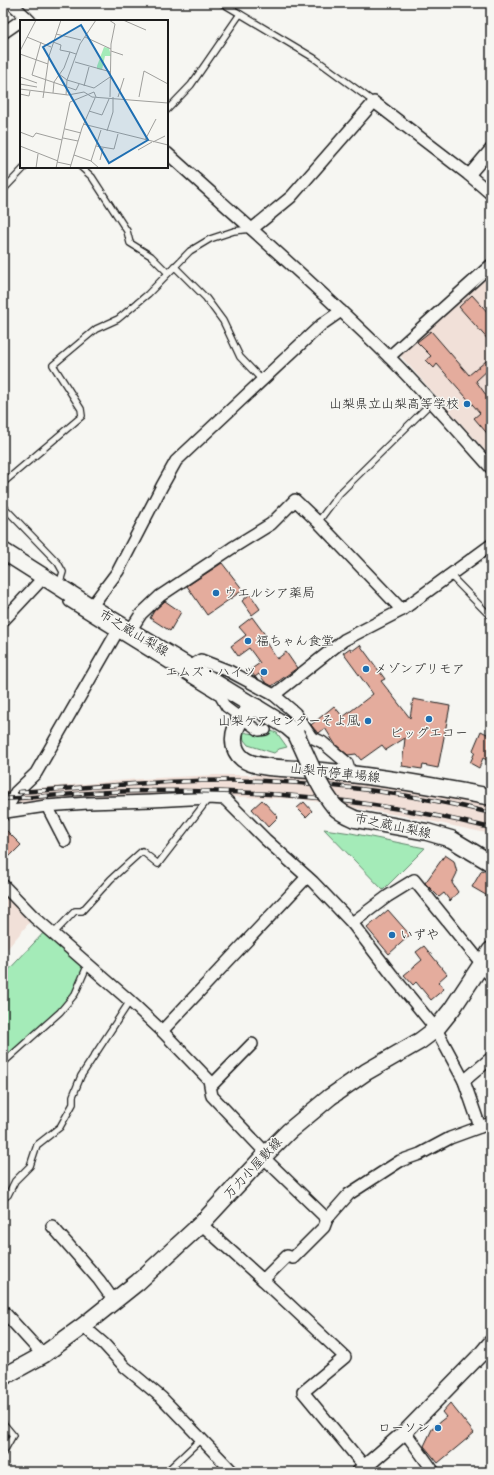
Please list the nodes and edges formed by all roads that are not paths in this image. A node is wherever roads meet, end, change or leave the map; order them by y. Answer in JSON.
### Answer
{"nodes":[{"id":1,"x":11,"y":3,"type":"edge"},
{"id":2,"x":222,"y":3,"type":"edge"},
{"id":3,"x":240,"y":14,"type":"junction"},
{"id":4,"x":28,"y":19,"type":"edge"},
{"id":5,"x":20,"y":23,"type":"edge"},
{"id":6,"x":3,"y":33,"type":"edge"},
{"id":7,"x":374,"y":102,"type":"junction"},
{"id":8,"x":168,"y":109,"type":"edge"},
{"id":9,"x":491,"y":149,"type":"edge"},
{"id":10,"x":168,"y":154,"type":"edge"},
{"id":11,"x":24,"y":168,"type":"edge"},
{"id":12,"x":82,"y":168,"type":"edge"},
{"id":13,"x":470,"y":175,"type":"junction"},
{"id":14,"x":3,"y":190,"type":"edge"},
{"id":15,"x":491,"y":194,"type":"edge"},
{"id":16,"x":252,"y":229,"type":"junction"},
{"id":17,"x":491,"y":265,"type":"edge"},
{"id":18,"x":174,"y":266,"type":"junction"},
{"id":19,"x":168,"y":273,"type":"junction"},
{"id":20,"x":341,"y":311,"type":"junction"},
{"id":21,"x":389,"y":356,"type":"junction"},
{"id":22,"x":262,"y":380,"type":"junction"},
{"id":23,"x":432,"y":402,"type":"junction"},
{"id":24,"x":491,"y":468,"type":"edge"},
{"id":25,"x":3,"y":483,"type":"edge"},
{"id":26,"x":3,"y":506,"type":"edge"},
{"id":27,"x":318,"y":522,"type":"junction"},
{"id":28,"x":491,"y":545,"type":"edge"},
{"id":29,"x":3,"y":551,"type":"edge"},
{"id":30,"x":3,"y":560,"type":"edge"},
{"id":31,"x":450,"y":575,"type":"junction"},
{"id":32,"x":41,"y":580,"type":"junction"},
{"id":33,"x":59,"y":586,"type":"junction"},
{"id":34,"x":91,"y":607,"type":"junction"},
{"id":35,"x":402,"y":610,"type":"junction"},
{"id":36,"x":491,"y":617,"type":"edge"},
{"id":37,"x":3,"y":621,"type":"edge"},
{"id":38,"x":123,"y":629,"type":"junction"},
{"id":39,"x":190,"y":667,"type":"junction"},
{"id":40,"x":274,"y":695,"type":"junction"},
{"id":41,"x":256,"y":707,"type":"junction"},
{"id":42,"x":241,"y":719,"type":"junction"},
{"id":43,"x":266,"y":730,"type":"dead end"},
{"id":44,"x":350,"y":774,"type":"junction"},
{"id":45,"x":491,"y":797,"type":"edge"},
{"id":46,"x":209,"y":798,"type":"junction"},
{"id":47,"x":47,"y":806,"type":"junction"},
{"id":48,"x":5,"y":814,"type":"edge"},
{"id":49,"x":65,"y":841,"type":"dead end"},
{"id":50,"x":491,"y":864,"type":"edge"},
{"id":51,"x":308,"y":877,"type":"junction"},
{"id":52,"x":3,"y":885,"type":"edge"},
{"id":53,"x":352,"y":923,"type":"junction"},
{"id":54,"x":54,"y":933,"type":"junction"},
{"id":55,"x":491,"y":950,"type":"edge"},
{"id":56,"x":88,"y":964,"type":"junction"},
{"id":57,"x":487,"y":969,"type":"edge"},
{"id":58,"x":130,"y":1001,"type":"junction"},
{"id":59,"x":436,"y":1029,"type":"junction"},
{"id":60,"x":162,"y":1031,"type":"junction"},
{"id":61,"x":252,"y":1044,"type":"dead end"},
{"id":62,"x":491,"y":1058,"type":"edge"},
{"id":63,"x":3,"y":1063,"type":"edge"},
{"id":64,"x":464,"y":1081,"type":"junction"},
{"id":65,"x":210,"y":1086,"type":"junction"},
{"id":66,"x":491,"y":1123,"type":"edge"},
{"id":67,"x":480,"y":1127,"type":"junction"},
{"id":68,"x":264,"y":1155,"type":"junction"},
{"id":69,"x":3,"y":1199,"type":"edge"},
{"id":70,"x":327,"y":1219,"type":"junction"},
{"id":71,"x":201,"y":1224,"type":"junction"},
{"id":72,"x":52,"y":1226,"type":"dead end"},
{"id":73,"x":263,"y":1280,"type":"junction"},
{"id":74,"x":114,"y":1301,"type":"junction"},
{"id":75,"x":3,"y":1311,"type":"edge"},
{"id":76,"x":83,"y":1326,"type":"junction"},
{"id":77,"x":491,"y":1342,"type":"edge"},
{"id":78,"x":43,"y":1354,"type":"junction"},
{"id":79,"x":3,"y":1377,"type":"edge"},
{"id":80,"x":3,"y":1423,"type":"edge"},
{"id":81,"x":405,"y":1432,"type":"junction"},
{"id":82,"x":201,"y":1439,"type":"junction"},
{"id":83,"x":3,"y":1452,"type":"edge"},
{"id":84,"x":362,"y":1469,"type":"edge"},
{"id":85,"x":166,"y":1472,"type":"edge"},
{"id":86,"x":232,"y":1472,"type":"edge"},
{"id":87,"x":434,"y":1472,"type":"edge"}],
"edges":[{"from":1,"to":4,"type":"street"},
{"from":2,"to":3,"type":"lane"},
{"from":3,"to":7,"type":"lane"},
{"from":3,"to":8,"type":"lane"},
{"from":5,"to":6,"type":"street"},
{"from":7,"to":13,"type":"street"},
{"from":7,"to":16,"type":"street"},
{"from":9,"to":13,"type":"street"},
{"from":10,"to":16,"type":"street"},
{"from":11,"to":14,"type":"lane"},
{"from":12,"to":19,"type":"lane"},
{"from":13,"to":15,"type":"street"},
{"from":16,"to":18,"type":"lane"},
{"from":16,"to":20,"type":"street"},
{"from":17,"to":21,"type":"street"},
{"from":18,"to":19,"type":"lane"},
{"from":18,"to":22,"type":"lane"},
{"from":19,"to":25,"type":"lane"},
{"from":20,"to":21,"type":"street"},
{"from":20,"to":22,"type":"street"},
{"from":21,"to":23,"type":"street"},
{"from":22,"to":34,"type":"street"},
{"from":23,"to":24,"type":"street"},
{"from":23,"to":27,"type":"lane"},
{"from":26,"to":33,"type":"lane"},
{"from":27,"to":35,"type":"street"},
{"from":27,"to":38,"type":"street"},
{"from":28,"to":31,"type":"street"},
{"from":29,"to":32,"type":"main road","name":"市之蔵山梨線"},
{"from":30,"to":32,"type":"street"},
{"from":31,"to":35,"type":"street"},
{"from":31,"to":36,"type":"lane"},
{"from":32,"to":33,"type":"main road","name":"市之蔵山梨線"},
{"from":32,"to":37,"type":"street"},
{"from":32,"to":38,"type":"street"},
{"from":33,"to":34,"type":"main road","name":"市之蔵山梨線"},
{"from":34,"to":38,"type":"main road","name":"市之蔵山梨線"},
{"from":35,"to":40,"type":"street"},
{"from":38,"to":39,"type":"main road","name":"市之蔵山梨線"},
{"from":38,"to":42,"type":"street"},
{"from":38,"to":48,"type":"street"},
{"from":39,"to":40,"type":"street"},
{"from":39,"to":41,"type":"main road","name":"市之蔵山梨線"},
{"from":40,"to":44,"type":"street"},
{"from":41,"to":42,"type":"main road"},
{"from":41,"to":50,"type":"main road","name":"市之蔵山梨線","bridge":true},
{"from":42,"to":43,"type":"street"},
{"from":42,"to":44,"type":"main road","name":"山梨市停車場線"},
{"from":44,"to":45,"type":"main road","name":"山梨市停車場線"},
{"from":46,"to":47,"type":"street"},
{"from":46,"to":51,"type":"street"},
{"from":46,"to":54,"type":"lane"},
{"from":47,"to":48,"type":"street"},
{"from":47,"to":49,"type":"street"},
{"from":51,"to":53,"type":"street"},
{"from":51,"to":60,"type":"street"},
{"from":52,"to":54,"type":"street"},
{"from":53,"to":57,"type":"street"},
{"from":53,"to":59,"type":"street"},
{"from":54,"to":56,"type":"street"},
{"from":55,"to":57,"type":"main road","name":"万力小屋敷線"},
{"from":56,"to":58,"type":"street"},
{"from":56,"to":63,"type":"lane"},
{"from":57,"to":59,"type":"main road","name":"万力小屋敷線"},
{"from":58,"to":60,"type":"street"},
{"from":58,"to":69,"type":"lane"},
{"from":59,"to":64,"type":"street"},
{"from":59,"to":68,"type":"main road","name":"万力小屋敷線"},
{"from":60,"to":65,"type":"street"},
{"from":61,"to":65,"type":"street"},
{"from":62,"to":64,"type":"street"},
{"from":64,"to":67,"type":"street"},
{"from":65,"to":68,"type":"street"},
{"from":66,"to":67,"type":"street"},
{"from":67,"to":70,"type":"street"},
{"from":68,"to":70,"type":"street"},
{"from":68,"to":71,"type":"main road","name":"万力小屋敷線"},
{"from":70,"to":73,"type":"street"},
{"from":71,"to":73,"type":"street"},
{"from":71,"to":74,"type":"main road","name":"万力小屋敷線"},
{"from":72,"to":74,"type":"street"},
{"from":73,"to":84,"type":"street"},
{"from":74,"to":76,"type":"main road","name":"万力小屋敷線"},
{"from":75,"to":78,"type":"street"},
{"from":76,"to":78,"type":"main road","name":"万力小屋敷線"},
{"from":76,"to":82,"type":"street"},
{"from":77,"to":81,"type":"street"},
{"from":78,"to":79,"type":"main road","name":"万力小屋敷線"},
{"from":80,"to":83,"type":"lane"},
{"from":81,"to":84,"type":"street"},
{"from":81,"to":87,"type":"street"},
{"from":82,"to":85,"type":"lane"},
{"from":82,"to":86,"type":"street"}]}
